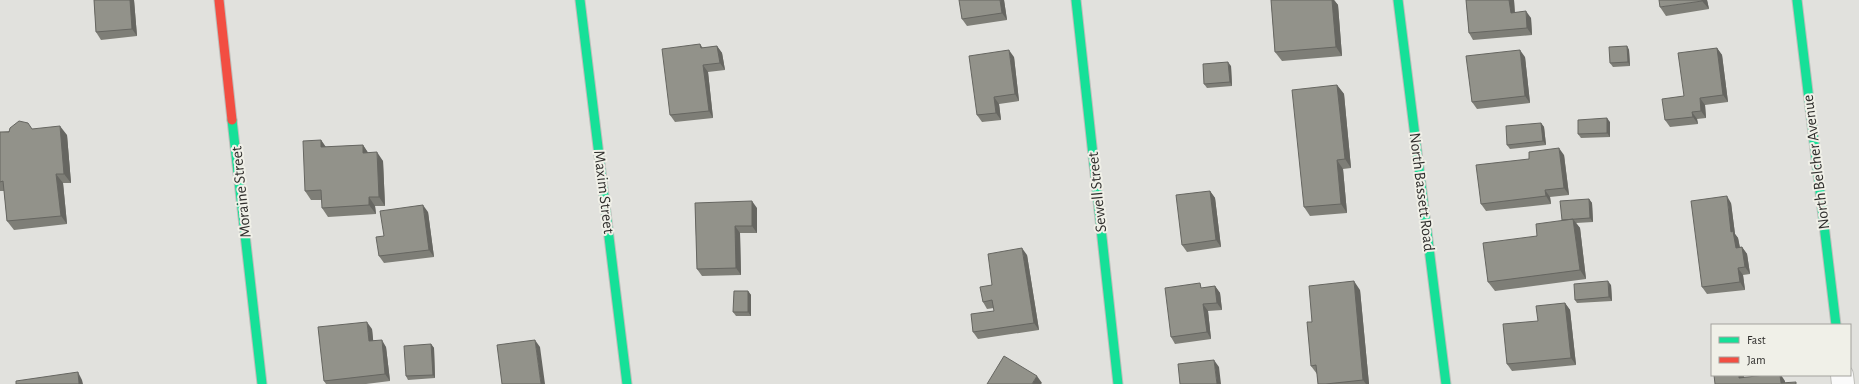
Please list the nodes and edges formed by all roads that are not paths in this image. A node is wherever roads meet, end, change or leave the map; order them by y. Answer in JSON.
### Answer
{"nodes":[{"id":1,"x":219,"y":0,"type":"edge"},
{"id":2,"x":580,"y":0,"type":"edge"},
{"id":3,"x":1076,"y":0,"type":"edge"},
{"id":4,"x":1398,"y":0,"type":"edge"},
{"id":5,"x":1797,"y":0,"type":"edge"},
{"id":6,"x":1836,"y":324,"type":"edge"},
{"id":7,"x":262,"y":384,"type":"edge"},
{"id":8,"x":628,"y":384,"type":"edge"},
{"id":9,"x":1118,"y":384,"type":"edge"},
{"id":10,"x":1446,"y":384,"type":"edge"}],
"edges":[{"from":1,"to":7,"type":"street","name":"Moraine Street"},
{"from":2,"to":8,"type":"street","name":"Maxim Street"},
{"from":3,"to":9,"type":"street","name":"Sewell Street"},
{"from":4,"to":10,"type":"street","name":"North Bassett Road"},
{"from":5,"to":6,"type":"street","name":"North Belcher Avenue"}]}
